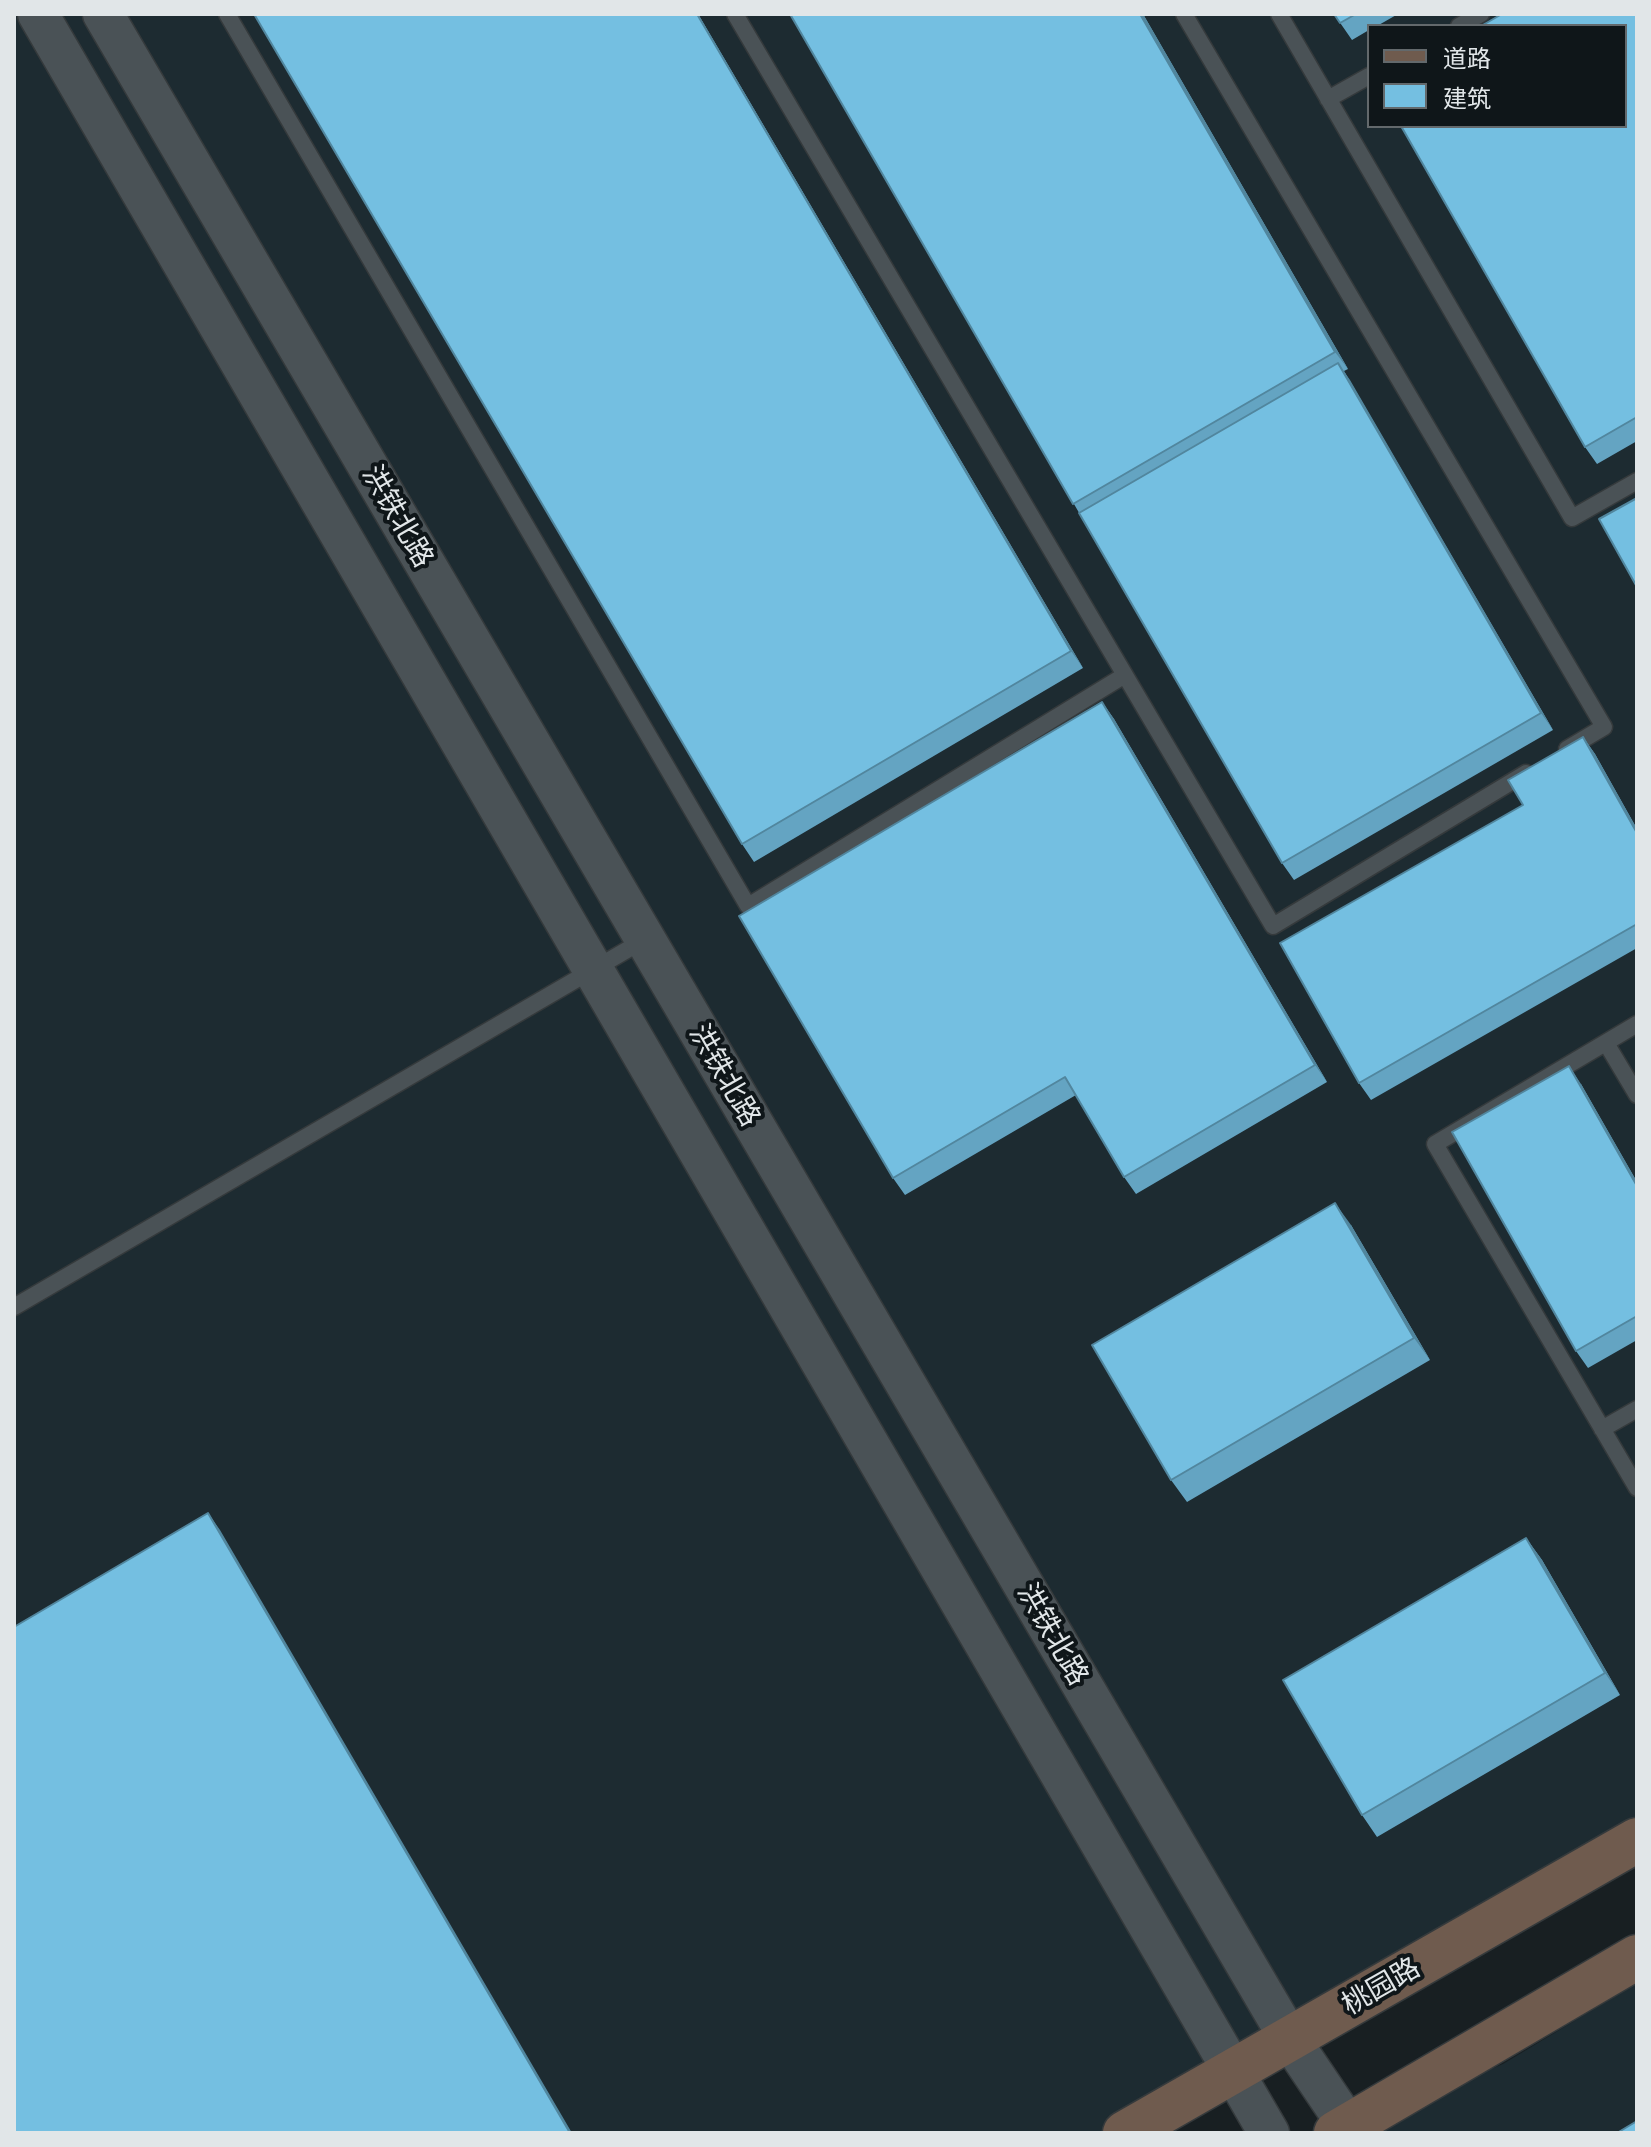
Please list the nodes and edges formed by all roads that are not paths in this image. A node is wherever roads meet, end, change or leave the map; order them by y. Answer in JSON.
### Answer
{"nodes":[{"id":1,"x":38,"y":14,"type":"edge"},
{"id":2,"x":103,"y":14,"type":"edge"},
{"id":3,"x":227,"y":14,"type":"edge"},
{"id":4,"x":735,"y":14,"type":"edge"},
{"id":5,"x":1184,"y":14,"type":"edge"},
{"id":6,"x":1279,"y":14,"type":"edge"},
{"id":7,"x":1481,"y":14,"type":"edge"},
{"id":8,"x":1463,"y":24,"type":"edge"},
{"id":9,"x":1367,"y":77,"type":"edge"},
{"id":10,"x":1328,"y":99,"type":"junction"},
{"id":11,"x":1637,"y":481,"type":"edge"},
{"id":12,"x":1125,"y":675,"type":"junction"},
{"id":13,"x":646,"y":939,"type":"junction"},
{"id":14,"x":592,"y":970,"type":"junction"},
{"id":15,"x":1637,"y":1024,"type":"edge"},
{"id":16,"x":1606,"y":1043,"type":"junction"},
{"id":17,"x":1637,"y":1095,"type":"edge"},
{"id":18,"x":14,"y":1307,"type":"edge"},
{"id":19,"x":1637,"y":1409,"type":"edge"},
{"id":20,"x":1602,"y":1429,"type":"junction"},
{"id":21,"x":1637,"y":1488,"type":"edge"},
{"id":22,"x":1637,"y":1840,"type":"edge"},
{"id":23,"x":1637,"y":1957,"type":"edge"},
{"id":24,"x":1289,"y":2038,"type":"junction"},
{"id":25,"x":1233,"y":2071,"type":"junction"},
{"id":26,"x":1346,"y":2131,"type":"edge"},
{"id":27,"x":1125,"y":2133,"type":"edge"},
{"id":28,"x":1269,"y":2133,"type":"edge"}],
"edges":[{"from":1,"to":14,"type":"street"},
{"from":2,"to":13,"type":"street","name":"洪铁北路"},
{"from":3,"to":12,"type":"lane"},
{"from":4,"to":12,"type":"lane"},
{"from":5,"to":12,"type":"lane"},
{"from":6,"to":10,"type":"lane"},
{"from":7,"to":8,"type":"lane"},
{"from":9,"to":10,"type":"lane"},
{"from":10,"to":11,"type":"lane"},
{"from":13,"to":14,"type":"lane"},
{"from":13,"to":24,"type":"street","name":"洪铁北路"},
{"from":14,"to":18,"type":"lane"},
{"from":14,"to":25,"type":"street"},
{"from":15,"to":16,"type":"lane"},
{"from":16,"to":17,"type":"lane"},
{"from":16,"to":20,"type":"lane"},
{"from":19,"to":20,"type":"lane"},
{"from":20,"to":21,"type":"lane"},
{"from":22,"to":24,"type":"main road","name":"桃园路"},
{"from":23,"to":26,"type":"main road"},
{"from":24,"to":25,"type":"main road","name":"桃园路"},
{"from":24,"to":26,"type":"street","name":"洪铁北路"},
{"from":25,"to":27,"type":"main road","name":"桃园路"},
{"from":25,"to":28,"type":"street"}]}
